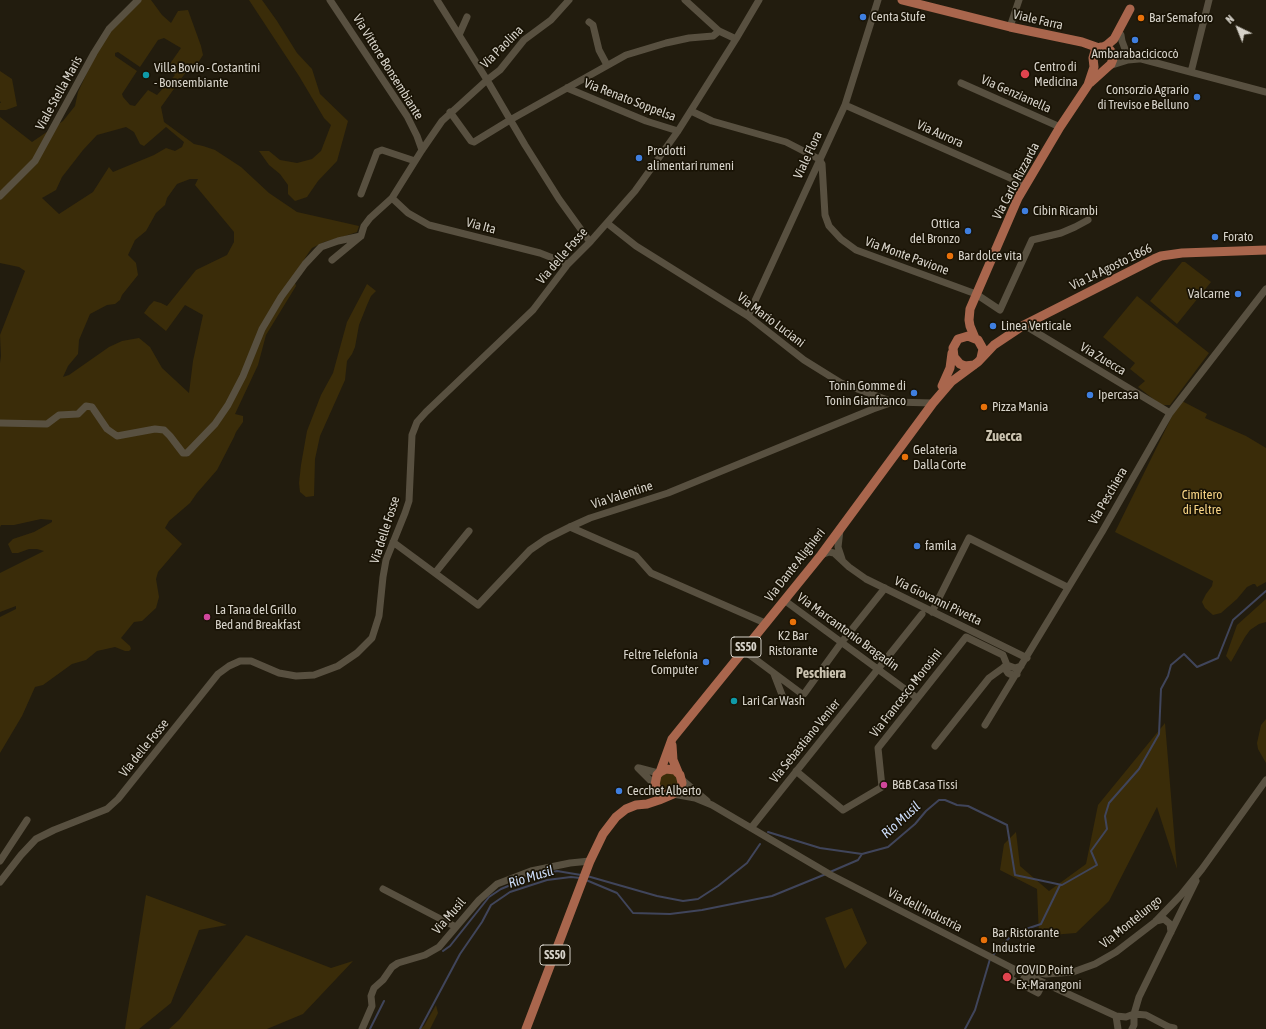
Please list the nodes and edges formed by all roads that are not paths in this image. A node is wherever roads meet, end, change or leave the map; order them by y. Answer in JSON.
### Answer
{"nodes":[{"id":1,"x":138,"y":0,"type":"edge"},
{"id":2,"x":330,"y":0,"type":"edge"},
{"id":3,"x":437,"y":0,"type":"edge"},
{"id":4,"x":569,"y":0,"type":"edge"},
{"id":5,"x":685,"y":0,"type":"edge"},
{"id":6,"x":759,"y":0,"type":"edge"},
{"id":7,"x":878,"y":0,"type":"edge"},
{"id":8,"x":902,"y":0,"type":"edge"},
{"id":9,"x":1019,"y":0,"type":"edge"},
{"id":10,"x":1132,"y":0,"type":"edge"},
{"id":11,"x":1209,"y":0,"type":"edge"},
{"id":12,"x":1130,"y":9,"type":"junction"},
{"id":13,"x":467,"y":17,"type":"dead end"},
{"id":14,"x":589,"y":22,"type":"dead end"},
{"id":15,"x":1010,"y":27,"type":"junction"},
{"id":16,"x":719,"y":31,"type":"junction"},
{"id":17,"x":459,"y":35,"type":"junction"},
{"id":18,"x":1121,"y":36,"type":"junction"},
{"id":19,"x":736,"y":39,"type":"junction"},
{"id":20,"x":1074,"y":42,"type":"junction"},
{"id":21,"x":1100,"y":48,"type":"junction"},
{"id":22,"x":1113,"y":53,"type":"junction"},
{"id":23,"x":1134,"y":57,"type":"junction"},
{"id":24,"x":1142,"y":59,"type":"junction"},
{"id":25,"x":1093,"y":60,"type":"junction"},
{"id":26,"x":607,"y":65,"type":"junction"},
{"id":27,"x":1108,"y":67,"type":"junction"},
{"id":28,"x":1191,"y":72,"type":"junction"},
{"id":29,"x":487,"y":80,"type":"junction"},
{"id":30,"x":961,"y":83,"type":"dead end"},
{"id":31,"x":1088,"y":85,"type":"junction"},
{"id":32,"x":567,"y":88,"type":"junction"},
{"id":33,"x":1266,"y":92,"type":"edge"},
{"id":34,"x":845,"y":105,"type":"junction"},
{"id":35,"x":691,"y":111,"type":"junction"},
{"id":36,"x":450,"y":112,"type":"junction"},
{"id":37,"x":510,"y":120,"type":"junction"},
{"id":38,"x":1060,"y":127,"type":"junction"},
{"id":39,"x":678,"y":131,"type":"junction"},
{"id":40,"x":422,"y":150,"type":"junction"},
{"id":41,"x":819,"y":160,"type":"junction"},
{"id":42,"x":415,"y":161,"type":"junction"},
{"id":43,"x":1026,"y":185,"type":"junction"},
{"id":44,"x":361,"y":194,"type":"dead end"},
{"id":45,"x":0,"y":196,"type":"edge"},
{"id":46,"x":393,"y":199,"type":"junction"},
{"id":47,"x":1088,"y":220,"type":"dead end"},
{"id":48,"x":607,"y":223,"type":"junction"},
{"id":49,"x":361,"y":236,"type":"junction"},
{"id":50,"x":590,"y":242,"type":"junction"},
{"id":51,"x":1266,"y":250,"type":"edge"},
{"id":52,"x":332,"y":260,"type":"dead end"},
{"id":53,"x":568,"y":264,"type":"junction"},
{"id":54,"x":1266,"y":289,"type":"edge"},
{"id":55,"x":976,"y":294,"type":"junction"},
{"id":56,"x":972,"y":303,"type":"junction"},
{"id":57,"x":748,"y":316,"type":"junction"},
{"id":58,"x":1024,"y":325,"type":"junction"},
{"id":59,"x":958,"y":339,"type":"junction"},
{"id":60,"x":976,"y":339,"type":"junction"},
{"id":61,"x":1001,"y":340,"type":"junction"},
{"id":62,"x":953,"y":348,"type":"junction"},
{"id":63,"x":978,"y":361,"type":"junction"},
{"id":64,"x":893,"y":402,"type":"junction"},
{"id":65,"x":933,"y":403,"type":"junction"},
{"id":66,"x":1170,"y":413,"type":"junction"},
{"id":67,"x":0,"y":423,"type":"edge"},
{"id":68,"x":570,"y":526,"type":"junction"},
{"id":69,"x":469,"y":530,"type":"dead end"},
{"id":70,"x":838,"y":532,"type":"junction"},
{"id":71,"x":393,"y":542,"type":"junction"},
{"id":72,"x":821,"y":555,"type":"junction"},
{"id":73,"x":836,"y":555,"type":"junction"},
{"id":74,"x":843,"y":561,"type":"junction"},
{"id":75,"x":435,"y":573,"type":"junction"},
{"id":76,"x":885,"y":588,"type":"junction"},
{"id":77,"x":1067,"y":588,"type":"junction"},
{"id":78,"x":784,"y":600,"type":"junction"},
{"id":79,"x":932,"y":612,"type":"junction"},
{"id":80,"x":922,"y":614,"type":"dead end"},
{"id":81,"x":765,"y":624,"type":"junction"},
{"id":82,"x":841,"y":643,"type":"junction"},
{"id":83,"x":743,"y":650,"type":"junction"},
{"id":84,"x":1027,"y":658,"type":"junction"},
{"id":85,"x":1005,"y":666,"type":"junction"},
{"id":86,"x":1022,"y":666,"type":"junction"},
{"id":87,"x":879,"y":669,"type":"junction"},
{"id":88,"x":774,"y":674,"type":"junction"},
{"id":89,"x":1016,"y":674,"type":"junction"},
{"id":90,"x":917,"y":698,"type":"junction"},
{"id":91,"x":784,"y":700,"type":"dead end"},
{"id":92,"x":985,"y":725,"type":"dead end"},
{"id":93,"x":672,"y":738,"type":"junction"},
{"id":94,"x":935,"y":746,"type":"dead end"},
{"id":95,"x":796,"y":771,"type":"junction"},
{"id":96,"x":659,"y":772,"type":"junction"},
{"id":97,"x":680,"y":776,"type":"junction"},
{"id":98,"x":1266,"y":780,"type":"edge"},
{"id":99,"x":656,"y":786,"type":"junction"},
{"id":100,"x":671,"y":795,"type":"junction"},
{"id":101,"x":636,"y":805,"type":"junction"},
{"id":102,"x":712,"y":805,"type":"junction"},
{"id":103,"x":27,"y":820,"type":"dead end"},
{"id":104,"x":750,"y":828,"type":"junction"},
{"id":105,"x":0,"y":861,"type":"edge"},
{"id":106,"x":589,"y":864,"type":"junction"},
{"id":107,"x":1202,"y":869,"type":"junction"},
{"id":108,"x":0,"y":882,"type":"edge"},
{"id":109,"x":383,"y":888,"type":"dead end"},
{"id":110,"x":1155,"y":922,"type":"junction"},
{"id":111,"x":456,"y":927,"type":"junction"},
{"id":112,"x":1171,"y":932,"type":"junction"},
{"id":113,"x":1013,"y":971,"type":"junction"},
{"id":114,"x":1046,"y":974,"type":"junction"},
{"id":115,"x":1045,"y":983,"type":"junction"},
{"id":116,"x":1134,"y":1014,"type":"junction"},
{"id":117,"x":1116,"y":1016,"type":"junction"},
{"id":118,"x":1174,"y":1028,"type":"dead end"},
{"id":119,"x":362,"y":1029,"type":"edge"},
{"id":120,"x":526,"y":1029,"type":"edge"},
{"id":121,"x":1118,"y":1029,"type":"edge"},
{"id":122,"x":1132,"y":1029,"type":"edge"}],
"edges":[{"from":1,"to":45,"type":"street","name":"Viale Stella Maris"},
{"from":2,"to":40,"type":"street","name":"Via Vittore Bonsembiante"},
{"from":3,"to":17,"type":"street","name":"Via Paolina"},
{"from":4,"to":29,"type":"street","name":"Via Paolina"},
{"from":5,"to":16,"type":"street"},
{"from":6,"to":19,"type":"street","name":"Via delle Fosse"},
{"from":7,"to":34,"type":"street","name":"Viale Flora"},
{"from":8,"to":15,"type":"main road","name":"Viale Farra"},
{"from":9,"to":15,"type":"street"},
{"from":10,"to":12,"type":"main road","name":"Via Carlo Rizzarda"},
{"from":11,"to":28,"type":"street"},
{"from":12,"to":18,"type":"main road","name":"Via Carlo Rizzarda"},
{"from":12,"to":21,"type":"main road","name":"Via Carlo Rizzarda"},
{"from":13,"to":17,"type":"street"},
{"from":14,"to":26,"type":"street"},
{"from":15,"to":20,"type":"main road","name":"Viale Farra"},
{"from":16,"to":19,"type":"street"},
{"from":16,"to":26,"type":"street"},
{"from":17,"to":29,"type":"street","name":"Via Paolina"},
{"from":18,"to":22,"type":"main road","name":"Via Carlo Rizzarda"},
{"from":18,"to":23,"type":"street"},
{"from":19,"to":35,"type":"street","name":"Via delle Fosse"},
{"from":20,"to":21,"type":"main road","name":"Viale Farra"},
{"from":20,"to":25,"type":"main road","name":"Viale Farra"},
{"from":21,"to":22,"type":"main road"},
{"from":21,"to":25,"type":"main road","name":"Via Carlo Rizzarda"},
{"from":22,"to":23,"type":"street"},
{"from":22,"to":27,"type":"main road","name":"Via Carlo Rizzarda"},
{"from":23,"to":24,"type":"street"},
{"from":24,"to":27,"type":"street"},
{"from":24,"to":28,"type":"street"},
{"from":25,"to":27,"type":"main road"},
{"from":25,"to":31,"type":"main road","name":"Via Carlo Rizzarda"},
{"from":26,"to":32,"type":"street"},
{"from":27,"to":31,"type":"main road","name":"Via Carlo Rizzarda"},
{"from":28,"to":33,"type":"street"},
{"from":29,"to":36,"type":"street","name":"Via Paolina"},
{"from":29,"to":37,"type":"street"},
{"from":30,"to":38,"type":"street","name":"Via Genzianella"},
{"from":31,"to":38,"type":"main road","name":"Via Carlo Rizzarda"},
{"from":32,"to":37,"type":"street","name":"Via Renato Soppelsa"},
{"from":32,"to":39,"type":"street","name":"Via Renato Soppelsa"},
{"from":34,"to":41,"type":"street","name":"Viale Flora"},
{"from":34,"to":43,"type":"street","name":"Via Aurora"},
{"from":35,"to":39,"type":"street","name":"Via delle Fosse"},
{"from":35,"to":41,"type":"street"},
{"from":36,"to":37,"type":"street","name":"Via Renato Soppelsa"},
{"from":36,"to":40,"type":"street","name":"Via Paolina"},
{"from":37,"to":50,"type":"street"},
{"from":38,"to":43,"type":"main road","name":"Via Carlo Rizzarda"},
{"from":39,"to":48,"type":"street","name":"Via delle Fosse"},
{"from":40,"to":42,"type":"street","name":"Via Paolina"},
{"from":41,"to":55,"type":"street","name":"Via Monte Pavione"},
{"from":41,"to":57,"type":"street","name":"Viale Flora"},
{"from":42,"to":44,"type":"street"},
{"from":42,"to":46,"type":"street","name":"Via Paolina"},
{"from":43,"to":55,"type":"main road","name":"Via Carlo Rizzarda"},
{"from":46,"to":49,"type":"street","name":"Via Paolina"},
{"from":46,"to":53,"type":"street","name":"Via Ita"},
{"from":47,"to":55,"type":"street"},
{"from":48,"to":50,"type":"street","name":"Via delle Fosse"},
{"from":48,"to":57,"type":"street","name":"Via Mario Luciani"},
{"from":49,"to":52,"type":"street","name":"Via Paolina"},
{"from":49,"to":67,"type":"street"},
{"from":50,"to":53,"type":"street","name":"Via delle Fosse"},
{"from":51,"to":58,"type":"main road","name":"Via 14 Agosto 1866"},
{"from":53,"to":71,"type":"street","name":"Via delle Fosse"},
{"from":54,"to":66,"type":"street","name":"Via Peschiera"},
{"from":55,"to":56,"type":"main road","name":"Via Carlo Rizzarda"},
{"from":56,"to":59,"type":"main road","name":"Via Carlo Rizzarda"},
{"from":56,"to":60,"type":"main road","name":"Via Carlo Rizzarda"},
{"from":57,"to":64,"type":"street","name":"Via Mario Luciani"},
{"from":58,"to":61,"type":"main road","name":"Via 14 Agosto 1866"},
{"from":58,"to":66,"type":"street","name":"Via Zuecca"},
{"from":59,"to":60,"type":"main road"},
{"from":59,"to":62,"type":"main road","name":"Via Carlo Rizzarda"},
{"from":60,"to":61,"type":"main road"},
{"from":60,"to":63,"type":"main road","name":"Via Carlo Rizzarda"},
{"from":61,"to":63,"type":"main road","name":"Via 14 Agosto 1866"},
{"from":62,"to":63,"type":"main road"},
{"from":62,"to":65,"type":"main road","name":"Via Dante Alighieri"},
{"from":63,"to":65,"type":"main road","name":"Via Dante Alighieri"},
{"from":64,"to":65,"type":"street","name":"Via Mario Luciani"},
{"from":64,"to":68,"type":"street","name":"Via Valentine"},
{"from":65,"to":70,"type":"main road","name":"Via Dante Alighieri","number":"SS50"},
{"from":66,"to":77,"type":"street","name":"Via Peschiera"},
{"from":68,"to":75,"type":"street","name":"Via Valentine"},
{"from":68,"to":81,"type":"street"},
{"from":69,"to":75,"type":"street"},
{"from":70,"to":72,"type":"main road","name":"Via Dante Alighieri","number":"SS50"},
{"from":70,"to":73,"type":"street"},
{"from":70,"to":74,"type":"street"},
{"from":71,"to":75,"type":"street","name":"Via Valentine"},
{"from":71,"to":108,"type":"street","name":"Via delle Fosse"},
{"from":72,"to":73,"type":"street"},
{"from":72,"to":78,"type":"main road","name":"Via Dante Alighieri","number":"SS50"},
{"from":73,"to":74,"type":"street","name":"Via Giovanni Pivetta"},
{"from":74,"to":76,"type":"street","name":"Via Giovanni Pivetta"},
{"from":76,"to":79,"type":"street","name":"Via Giovanni Pivetta"},
{"from":76,"to":82,"type":"street"},
{"from":77,"to":79,"type":"street"},
{"from":77,"to":84,"type":"street","name":"Via Peschiera"},
{"from":78,"to":81,"type":"main road","name":"Via Dante Alighieri","number":"SS50"},
{"from":78,"to":82,"type":"street","name":"Via Marcantonio Bragadin"},
{"from":79,"to":84,"type":"street","name":"Via Giovanni Pivetta"},
{"from":80,"to":87,"type":"street","name":"Via Sebastiano Venier"},
{"from":81,"to":83,"type":"main road","name":"Via Dante Alighieri","number":"SS50"},
{"from":82,"to":87,"type":"street","name":"Via Marcantonio Bragadin"},
{"from":82,"to":88,"type":"street"},
{"from":83,"to":88,"type":"street"},
{"from":83,"to":93,"type":"main road","name":"Via Dante Alighieri","number":"SS50"},
{"from":84,"to":86,"type":"street","name":"Via Peschiera"},
{"from":85,"to":86,"type":"street"},
{"from":85,"to":89,"type":"street"},
{"from":85,"to":90,"type":"street","name":"Via Francesco Morosini"},
{"from":85,"to":94,"type":"street"},
{"from":86,"to":89,"type":"street","name":"Via Peschiera"},
{"from":87,"to":90,"type":"street","name":"Via Marcantonio Bragadin"},
{"from":87,"to":95,"type":"street","name":"Via Sebastiano Venier"},
{"from":88,"to":91,"type":"street"},
{"from":89,"to":92,"type":"street","name":"Via Peschiera"},
{"from":90,"to":95,"type":"street","name":"Via Francesco Morosini"},
{"from":93,"to":96,"type":"main road","name":"Via Dante Alighieri","number":"SS50"},
{"from":93,"to":97,"type":"main road"},
{"from":95,"to":104,"type":"street","name":"Via Sebastiano Venier"},
{"from":96,"to":97,"type":"main road"},
{"from":96,"to":99,"type":"main road","number":"SS50"},
{"from":96,"to":99,"type":"street"},
{"from":97,"to":100,"type":"main road"},
{"from":97,"to":102,"type":"street","name":"Via dell'Industria"},
{"from":98,"to":107,"type":"street","name":"Via Montelungo"},
{"from":99,"to":100,"type":"main road"},
{"from":99,"to":101,"type":"main road","number":"SS50"},
{"from":100,"to":101,"type":"main road","number":"SS50"},
{"from":100,"to":102,"type":"street","name":"Via dell'Industria"},
{"from":101,"to":106,"type":"main road","number":"SS50"},
{"from":102,"to":104,"type":"street","name":"Via dell'Industria"},
{"from":103,"to":105,"type":"street"},
{"from":104,"to":113,"type":"street","name":"Via dell'Industria"},
{"from":106,"to":111,"type":"street","name":"Via Musil"},
{"from":106,"to":120,"type":"main road","number":"SS50"},
{"from":107,"to":110,"type":"street","name":"Via Montelungo"},
{"from":107,"to":112,"type":"street","name":"Via Montelungo"},
{"from":109,"to":111,"type":"street"},
{"from":110,"to":112,"type":"street"},
{"from":110,"to":114,"type":"street","name":"Via Montelungo"},
{"from":111,"to":119,"type":"street","name":"Via Musil"},
{"from":112,"to":116,"type":"street","name":"Via Montelungo"},
{"from":113,"to":114,"type":"street","name":"Via Montelungo"},
{"from":113,"to":115,"type":"street","name":"Via dell'Industria"},
{"from":114,"to":115,"type":"street"},
{"from":115,"to":117,"type":"street","name":"Via dell'Industria"},
{"from":116,"to":117,"type":"street"},
{"from":116,"to":118,"type":"street"},
{"from":116,"to":122,"type":"street","name":"Via Montelungo"},
{"from":117,"to":121,"type":"street"}]}
